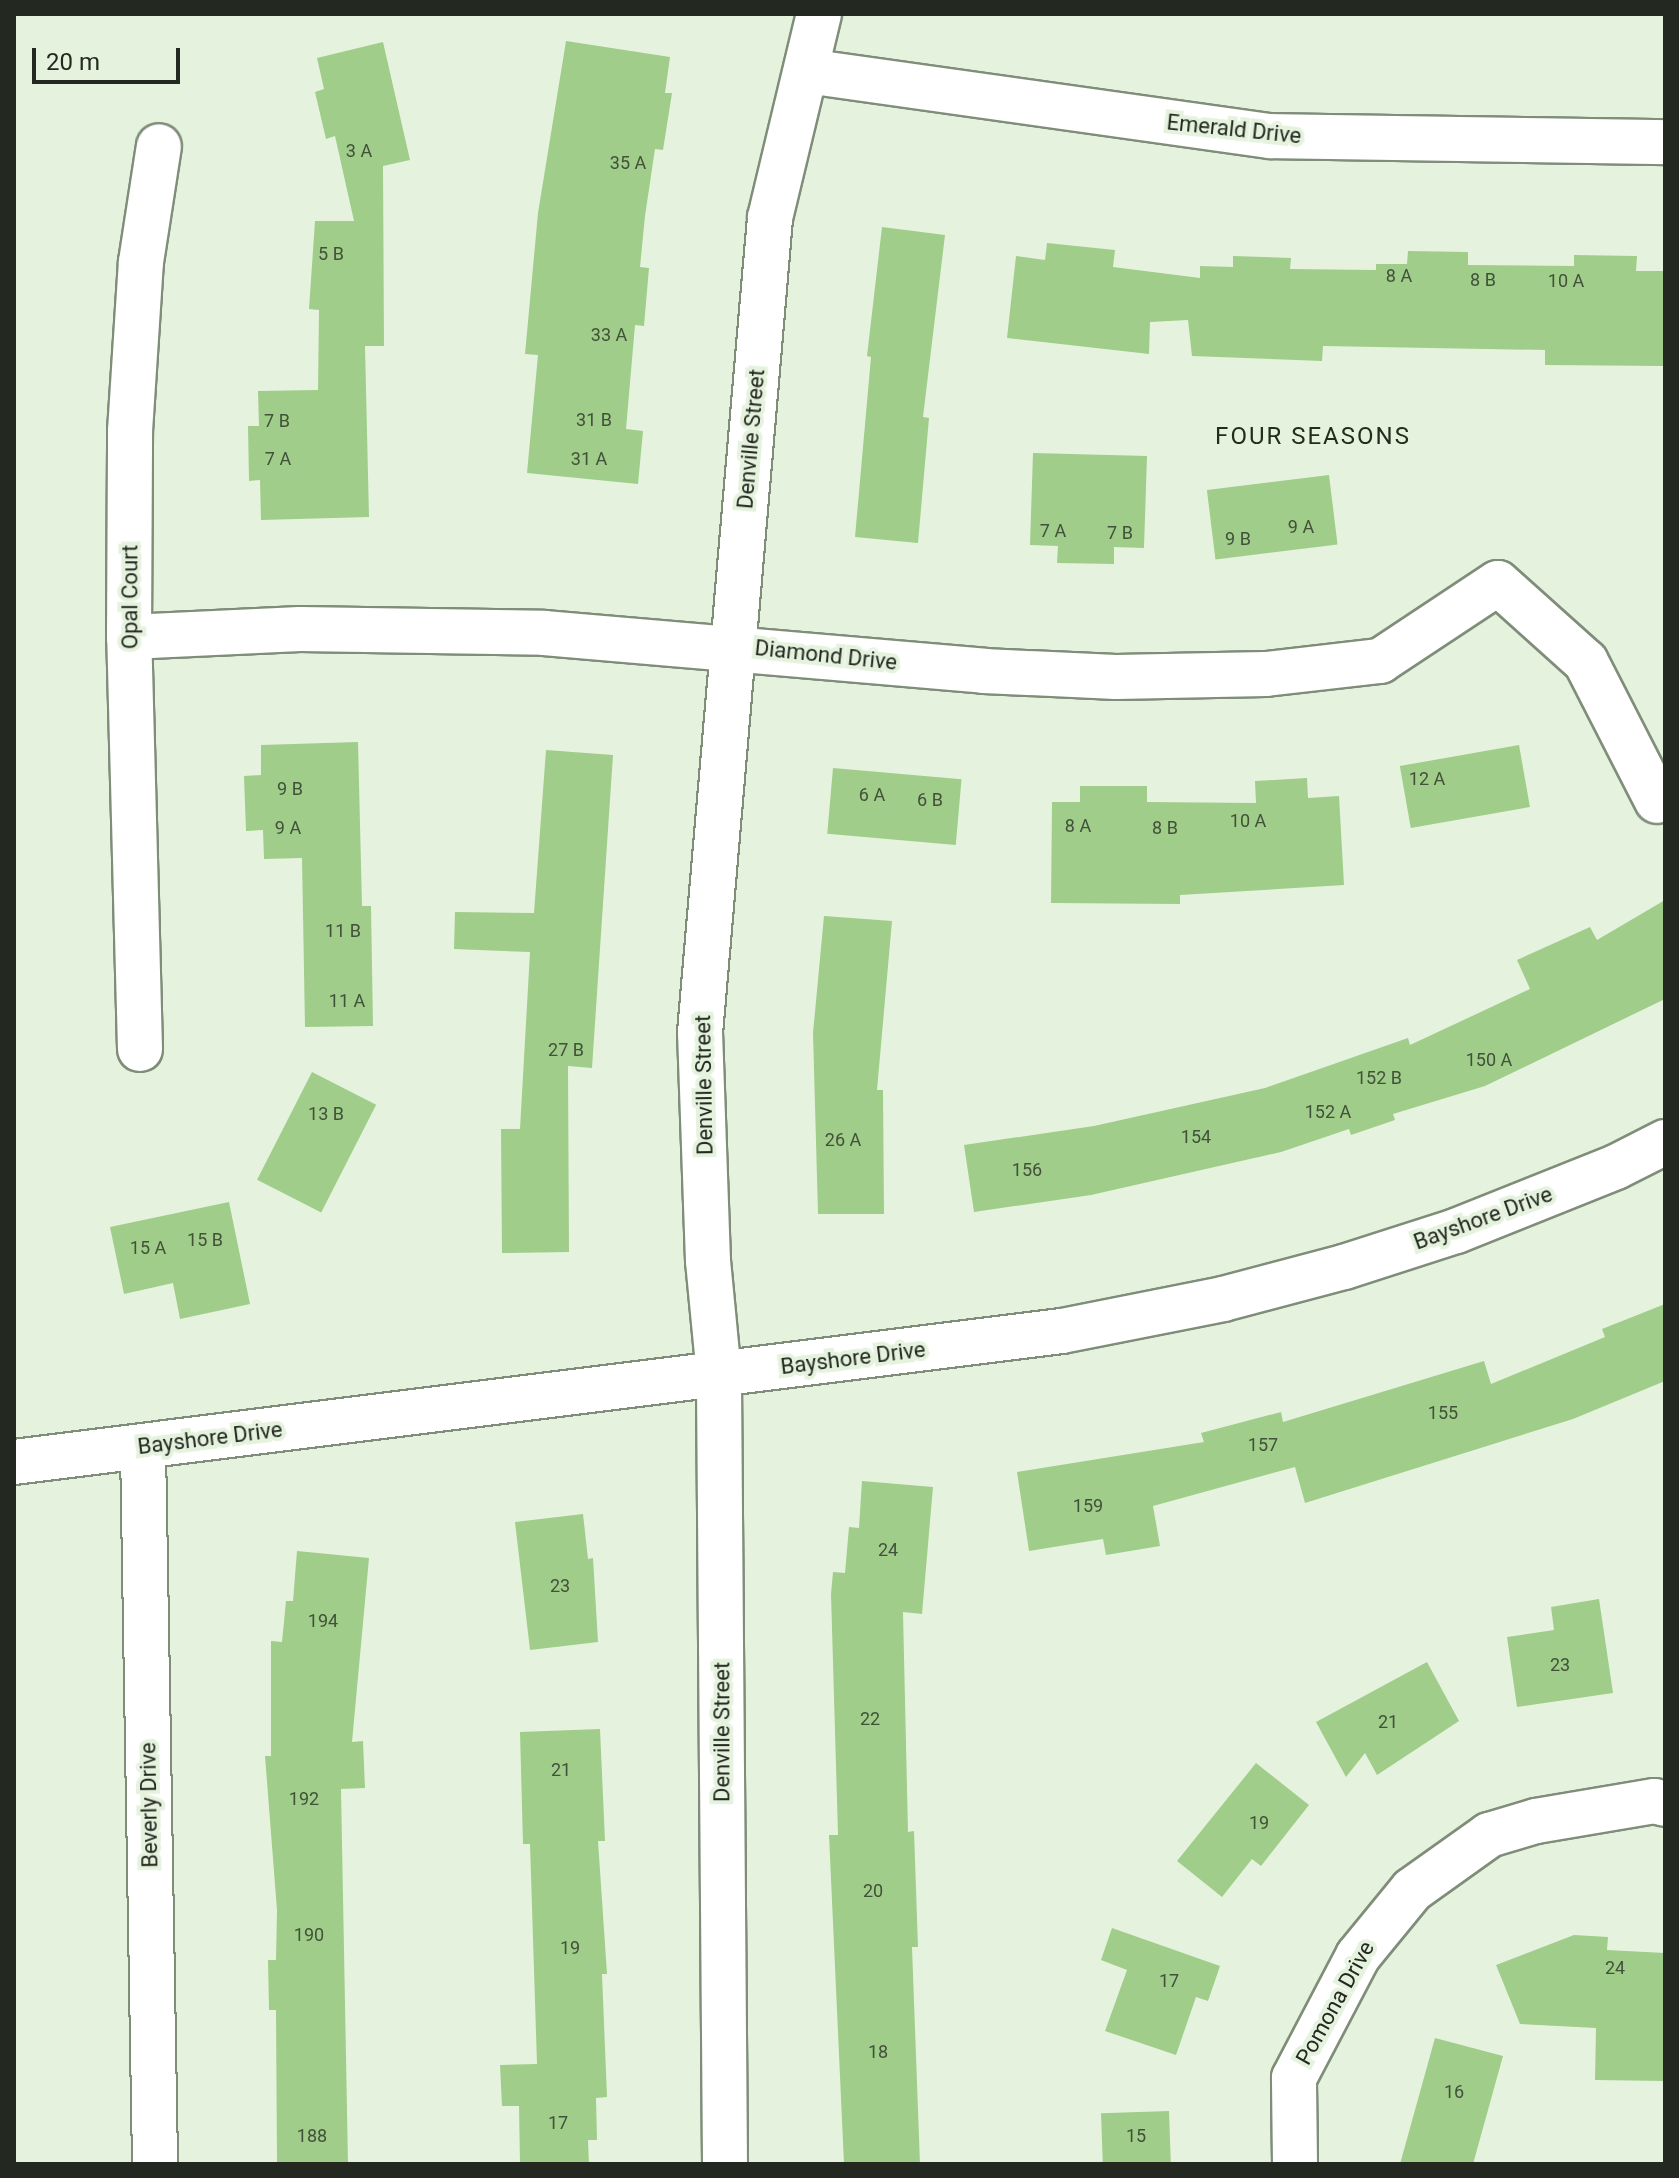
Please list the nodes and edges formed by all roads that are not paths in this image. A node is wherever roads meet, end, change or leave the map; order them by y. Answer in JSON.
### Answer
{"nodes":[{"id":1,"x":819,"y":14,"type":"edge"},
{"id":2,"x":807,"y":71,"type":"junction"},
{"id":3,"x":1665,"y":142,"type":"edge"},
{"id":4,"x":159,"y":146,"type":"dead end"},
{"id":5,"x":129,"y":637,"type":"junction"},
{"id":6,"x":733,"y":645,"type":"junction"},
{"id":7,"x":1657,"y":801,"type":"dead end"},
{"id":8,"x":140,"y":1049,"type":"dead end"},
{"id":9,"x":1665,"y":1142,"type":"edge"},
{"id":10,"x":719,"y":1375,"type":"junction"},
{"id":11,"x":143,"y":1447,"type":"junction"},
{"id":12,"x":14,"y":1462,"type":"edge"},
{"id":13,"x":1665,"y":1804,"type":"edge"},
{"id":14,"x":155,"y":2164,"type":"edge"},
{"id":15,"x":725,"y":2164,"type":"edge"},
{"id":16,"x":1295,"y":2164,"type":"edge"}],
"edges":[{"from":1,"to":2,"type":"street","name":"Denville Street"},
{"from":2,"to":3,"type":"street","name":"Emerald Drive"},
{"from":2,"to":6,"type":"street","name":"Denville Street"},
{"from":4,"to":5,"type":"street","name":"Opal Court"},
{"from":5,"to":6,"type":"street","name":"Diamond Drive"},
{"from":5,"to":8,"type":"street","name":"Opal Court"},
{"from":6,"to":7,"type":"street","name":"Diamond Drive"},
{"from":6,"to":10,"type":"street","name":"Denville Street"},
{"from":9,"to":10,"type":"street","name":"Bayshore Drive"},
{"from":10,"to":11,"type":"street","name":"Bayshore Drive"},
{"from":10,"to":15,"type":"street","name":"Denville Street"},
{"from":11,"to":12,"type":"street","name":"Bayshore Drive"},
{"from":11,"to":14,"type":"street","name":"Beverly Drive"},
{"from":13,"to":16,"type":"street","name":"Pomona Drive"}]}
